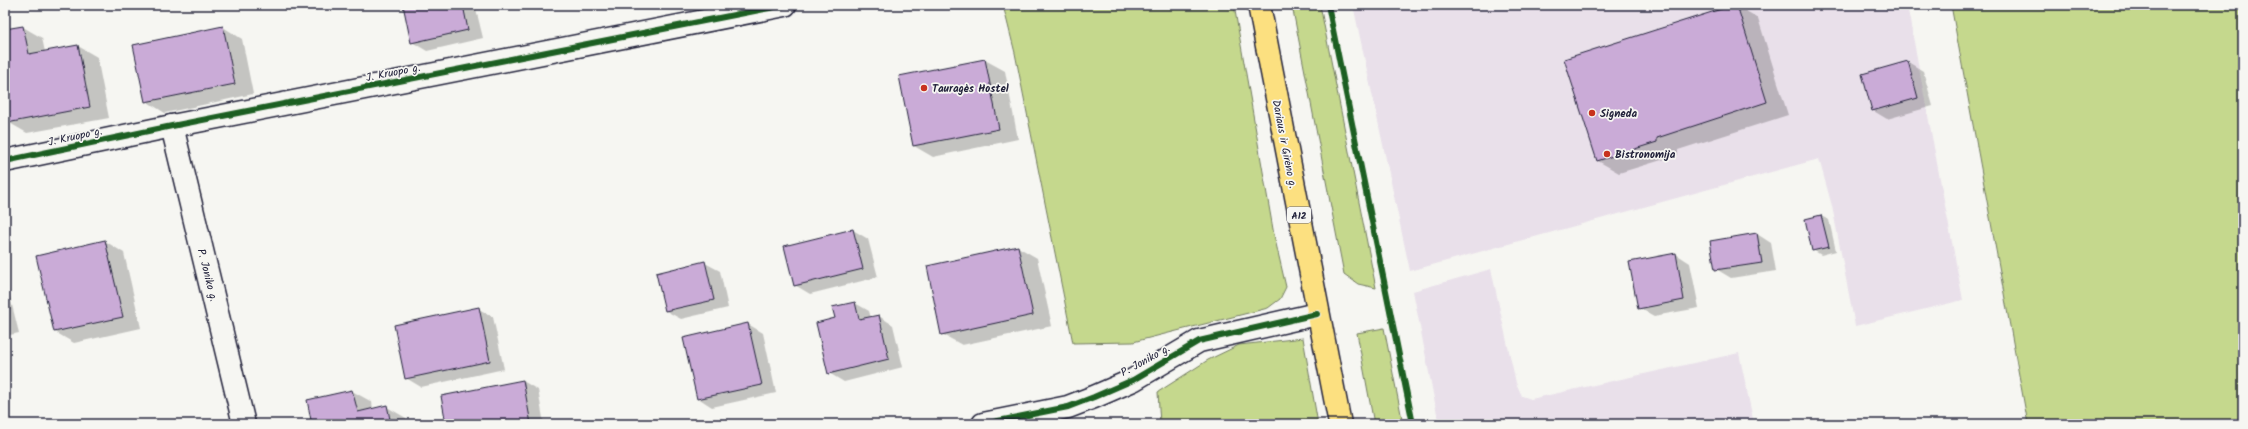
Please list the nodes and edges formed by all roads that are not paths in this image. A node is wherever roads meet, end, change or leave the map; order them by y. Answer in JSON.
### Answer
{"nodes":[{"id":1,"x":785,"y":5,"type":"edge"},
{"id":2,"x":1259,"y":5,"type":"edge"},
{"id":3,"x":172,"y":126,"type":"junction"},
{"id":4,"x":5,"y":161,"type":"edge"},
{"id":5,"x":1318,"y":314,"type":"junction"},
{"id":6,"x":244,"y":424,"type":"edge"},
{"id":7,"x":983,"y":424,"type":"edge"},
{"id":8,"x":1340,"y":424,"type":"edge"}],
"edges":[{"from":1,"to":3,"type":"street","name":"J. Kruopo g."},
{"from":2,"to":5,"type":"highway","name":"Dariaus ir Girėno g.","number":"A12"},
{"from":3,"to":4,"type":"street","name":"J. Kruopo g."},
{"from":3,"to":6,"type":"street","name":"P. Joniko g."},
{"from":5,"to":7,"type":"street","name":"P. Joniko g."},
{"from":5,"to":8,"type":"highway","name":"Dariaus ir Girėno g.","number":"A12"}]}
